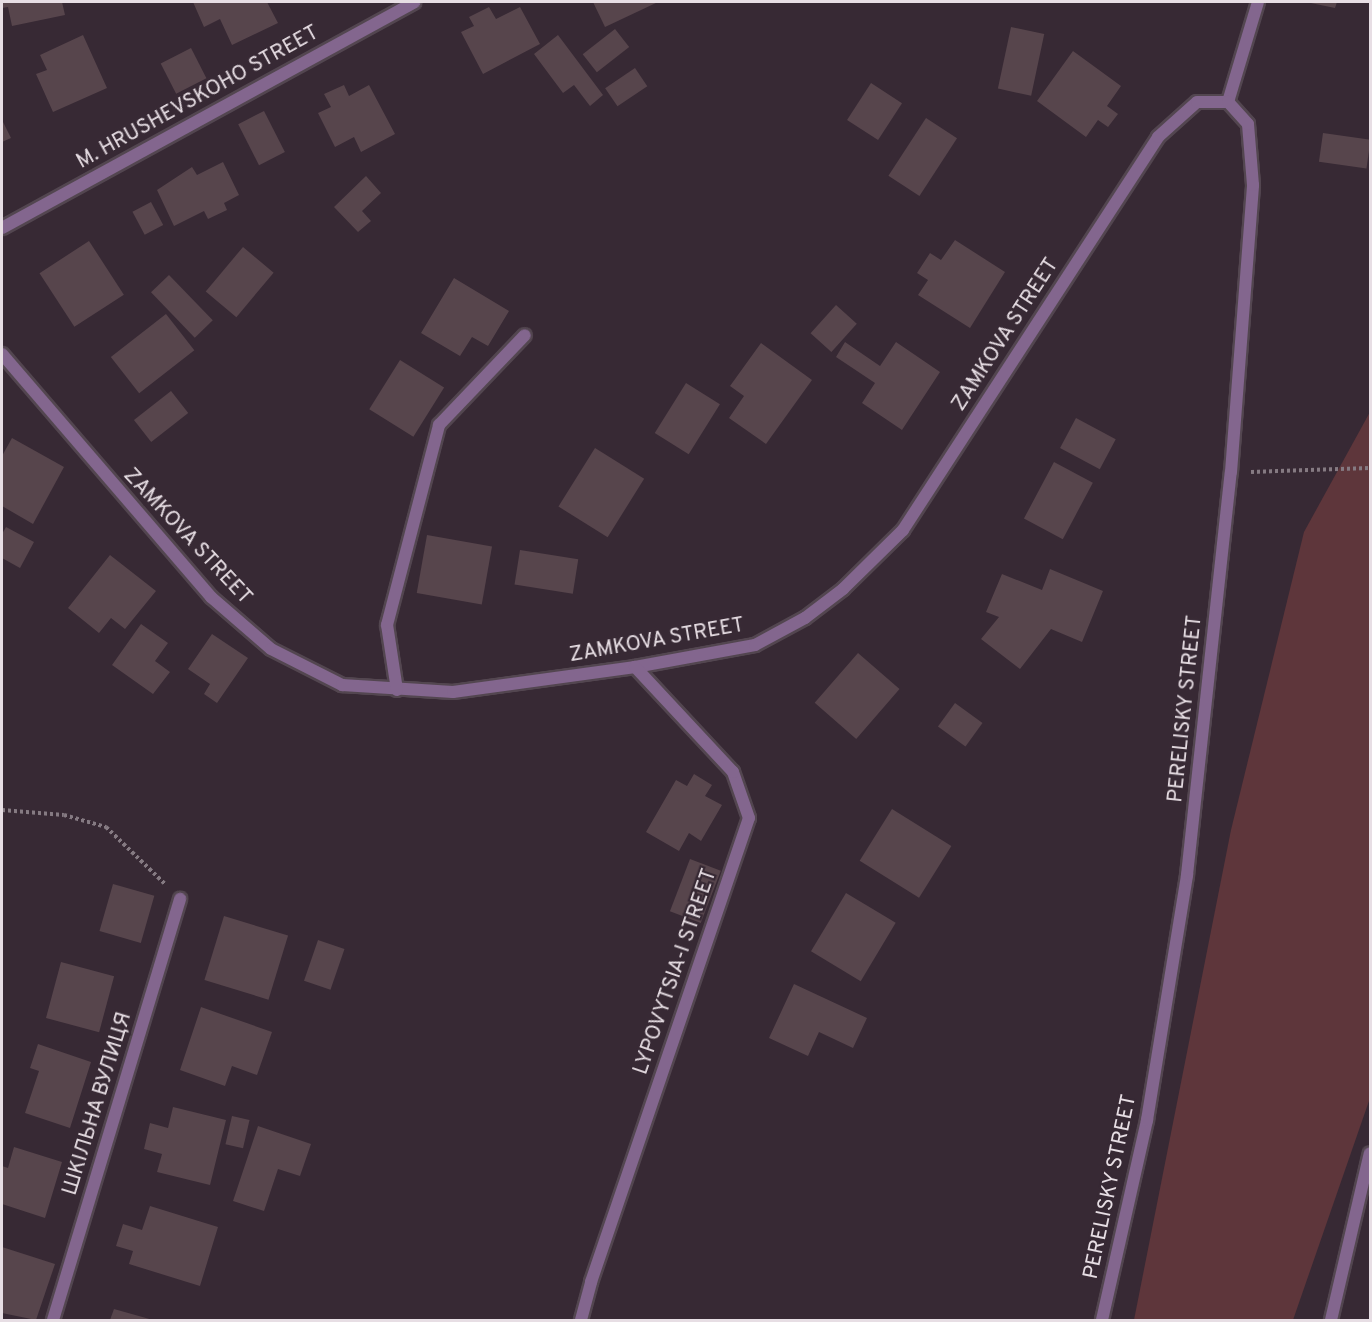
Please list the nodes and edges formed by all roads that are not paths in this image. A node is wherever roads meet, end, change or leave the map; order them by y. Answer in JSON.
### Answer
{"nodes":[{"id":1,"x":414,"y":2,"type":"edge"},
{"id":2,"x":1258,"y":2,"type":"edge"},
{"id":3,"x":1228,"y":102,"type":"junction"},
{"id":4,"x":2,"y":228,"type":"edge"},
{"id":5,"x":525,"y":335,"type":"dead end"},
{"id":6,"x":2,"y":354,"type":"edge"},
{"id":7,"x":635,"y":668,"type":"junction"},
{"id":8,"x":397,"y":690,"type":"junction"},
{"id":9,"x":180,"y":898,"type":"road end"},
{"id":10,"x":1371,"y":1153,"type":"edge"},
{"id":11,"x":53,"y":1320,"type":"edge"},
{"id":12,"x":581,"y":1320,"type":"edge"},
{"id":13,"x":1102,"y":1320,"type":"edge"},
{"id":14,"x":1331,"y":1320,"type":"edge"}],
"edges":[{"from":1,"to":4,"type":"street","name":"M. HRUSHEVSKOHO STREET"},
{"from":2,"to":3,"type":"street"},
{"from":3,"to":7,"type":"street","name":"ZAMKOVA STREET"},
{"from":3,"to":13,"type":"street","name":"PERELISKY STREET"},
{"from":5,"to":8,"type":"street"},
{"from":6,"to":8,"type":"street","name":"ZAMKOVA STREET"},
{"from":7,"to":8,"type":"street","name":"ZAMKOVA STREET"},
{"from":7,"to":12,"type":"street","name":"LYPOVYTSIA-I STREET"},
{"from":9,"to":11,"type":"street","name":"ШКІЛЬНА ВУЛИЦЯ"},
{"from":10,"to":14,"type":"street"}]}
